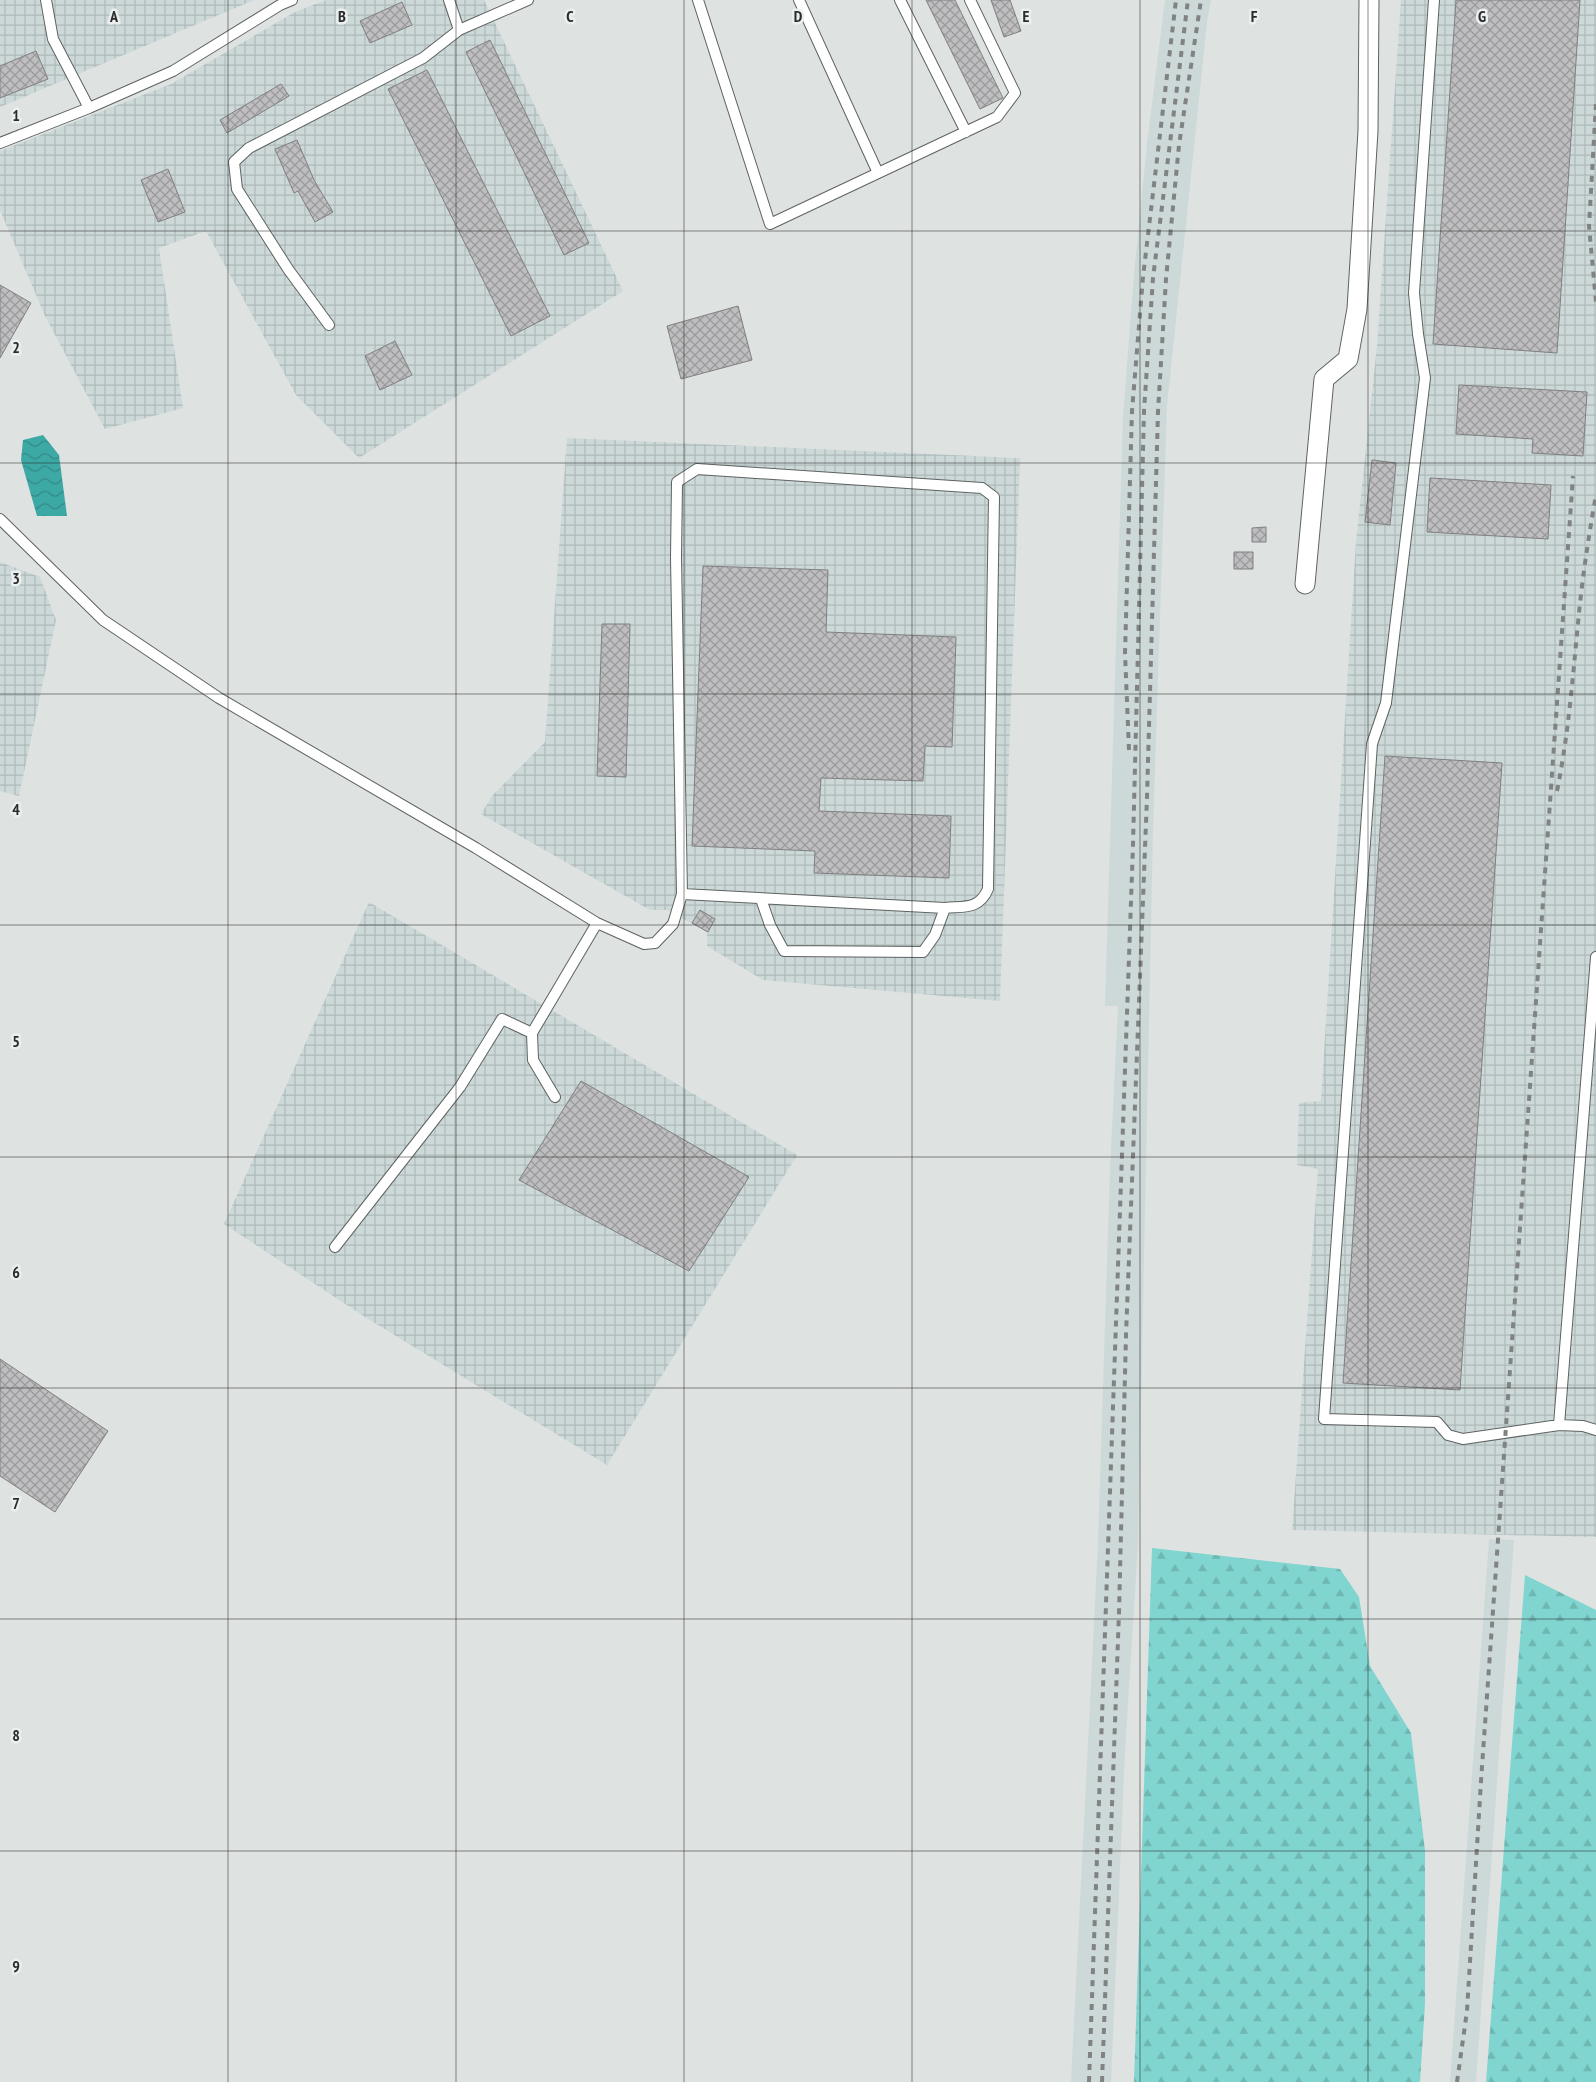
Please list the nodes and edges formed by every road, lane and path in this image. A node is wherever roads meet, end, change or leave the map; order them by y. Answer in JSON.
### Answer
{"nodes":[{"id":1,"x":46,"y":0,"type":"edge"},
{"id":2,"x":292,"y":0,"type":"edge"},
{"id":3,"x":450,"y":0,"type":"edge"},
{"id":4,"x":528,"y":0,"type":"edge"},
{"id":5,"x":698,"y":0,"type":"edge"},
{"id":6,"x":799,"y":0,"type":"edge"},
{"id":7,"x":900,"y":0,"type":"edge"},
{"id":8,"x":970,"y":0,"type":"edge"},
{"id":9,"x":1369,"y":0,"type":"edge"},
{"id":10,"x":1434,"y":0,"type":"edge"},
{"id":11,"x":460,"y":30,"type":"junction"},
{"id":12,"x":89,"y":108,"type":"junction"},
{"id":13,"x":966,"y":132,"type":"junction"},
{"id":14,"x":0,"y":143,"type":"edge"},
{"id":15,"x":878,"y":173,"type":"junction"},
{"id":16,"x":328,"y":324,"type":"dead end"},
{"id":17,"x":0,"y":519,"type":"edge"},
{"id":18,"x":1305,"y":584,"type":"dead end"},
{"id":19,"x":682,"y":894,"type":"junction"},
{"id":20,"x":761,"y":899,"type":"junction"},
{"id":21,"x":944,"y":908,"type":"junction"},
{"id":22,"x":597,"y":923,"type":"junction"},
{"id":23,"x":1596,"y":957,"type":"edge"},
{"id":24,"x":532,"y":1033,"type":"junction"},
{"id":25,"x":555,"y":1097,"type":"dead end"},
{"id":26,"x":335,"y":1247,"type":"dead end"},
{"id":27,"x":1559,"y":1425,"type":"junction"},
{"id":28,"x":1596,"y":1430,"type":"edge"}],
"edges":[{"from":1,"to":12,"type":"lane"},
{"from":2,"to":12,"type":"lane"},
{"from":3,"to":11,"type":"lane"},
{"from":4,"to":11,"type":"lane"},
{"from":5,"to":15,"type":"lane"},
{"from":6,"to":15,"type":"lane"},
{"from":7,"to":13,"type":"lane"},
{"from":8,"to":13,"type":"lane"},
{"from":9,"to":18,"type":"street"},
{"from":10,"to":27,"type":"lane"},
{"from":11,"to":16,"type":"lane"},
{"from":12,"to":14,"type":"lane"},
{"from":13,"to":15,"type":"lane"},
{"from":17,"to":22,"type":"lane"},
{"from":19,"to":20,"type":"lane"},
{"from":19,"to":21,"type":"lane"},
{"from":19,"to":22,"type":"lane"},
{"from":20,"to":21,"type":"lane"},
{"from":20,"to":21,"type":"lane"},
{"from":22,"to":24,"type":"lane"},
{"from":23,"to":27,"type":"lane"},
{"from":24,"to":25,"type":"lane"},
{"from":24,"to":26,"type":"lane"},
{"from":27,"to":28,"type":"lane"}]}
